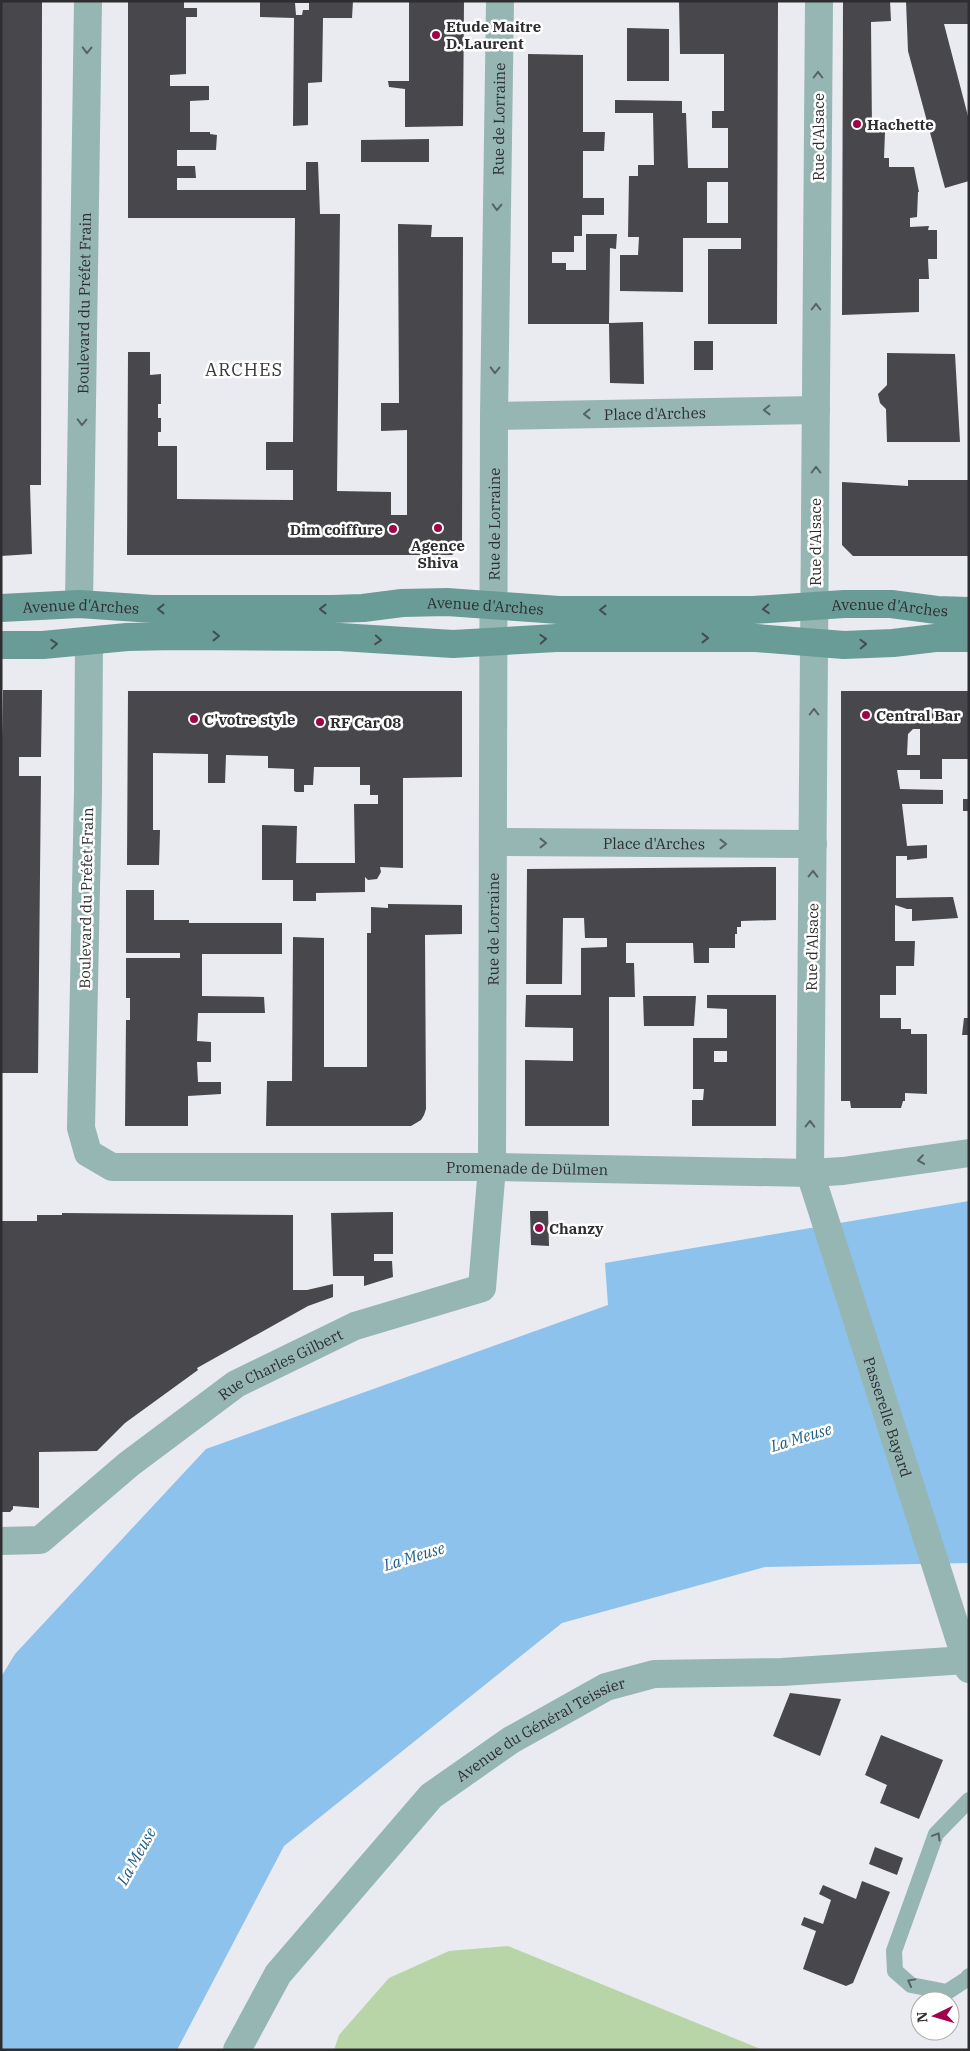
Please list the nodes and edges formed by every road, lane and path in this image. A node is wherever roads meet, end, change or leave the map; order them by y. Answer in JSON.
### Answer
{"nodes":[{"id":1,"x":88,"y":1,"type":"edge"},
{"id":2,"x":500,"y":1,"type":"edge"},
{"id":3,"x":818,"y":1,"type":"edge"},
{"id":4,"x":816,"y":410,"type":"junction"},
{"id":5,"x":494,"y":416,"type":"junction"},
{"id":6,"x":80,"y":604,"type":"junction"},
{"id":7,"x":494,"y":605,"type":"junction"},
{"id":8,"x":815,"y":606,"type":"junction"},
{"id":9,"x":1,"y":608,"type":"edge"},
{"id":10,"x":969,"y":611,"type":"edge"},
{"id":11,"x":969,"y":638,"type":"edge"},
{"id":12,"x":89,"y":641,"type":"junction"},
{"id":13,"x":494,"y":642,"type":"junction"},
{"id":14,"x":814,"y":643,"type":"junction"},
{"id":15,"x":1,"y":645,"type":"edge"},
{"id":16,"x":494,"y":842,"type":"junction"},
{"id":17,"x":813,"y":844,"type":"junction"},
{"id":18,"x":88,"y":1153,"type":"joint"},
{"id":19,"x":969,"y":1153,"type":"edge"},
{"id":20,"x":492,"y":1167,"type":"junction"},
{"id":21,"x":810,"y":1173,"type":"junction"},
{"id":22,"x":1,"y":1541,"type":"edge"},
{"id":23,"x":968,"y":1663,"type":"edge"},
{"id":24,"x":969,"y":1800,"type":"edge"},
{"id":25,"x":969,"y":1976,"type":"edge"},
{"id":26,"x":238,"y":2050,"type":"edge"}],
"edges":[{"from":1,"to":6,"type":"street","name":"Boulevard du Préfet Frain","one_way":true},
{"from":2,"to":5,"type":"street","name":"Rue de Lorraine","one_way":true},
{"from":4,"to":3,"type":"street","name":"Rue d'Alsace","one_way":true},
{"from":4,"to":5,"type":"street","name":"Place d'Arches","one_way":true},
{"from":8,"to":4,"type":"street","name":"Rue d'Alsace","one_way":true},
{"from":5,"to":7,"type":"street","name":"Rue de Lorraine"},
{"from":7,"to":6,"type":"main road","name":"Avenue d'Arches","one_way":true},
{"from":6,"to":9,"type":"main road","name":"Avenue d'Arches"},
{"from":8,"to":7,"type":"main road","name":"Avenue d'Arches","one_way":true},
{"from":7,"to":13,"type":"street","name":"Rue de Lorraine"},
{"from":8,"to":10,"type":"main road","name":"Avenue d'Arches"},
{"from":8,"to":14,"type":"street","name":"Rue d'Alsace"},
{"from":14,"to":11,"type":"main road","name":"Avenue d'Arches","one_way":true},
{"from":12,"to":13,"type":"main road","name":"Avenue d'Arches","one_way":true},
{"from":15,"to":12,"type":"main road","name":"Avenue d'Arches","one_way":true},
{"from":12,"to":18,"type":"street","name":"Boulevard du Préfet Frain"},
{"from":13,"to":14,"type":"main road","name":"Avenue d'Arches","one_way":true},
{"from":13,"to":16,"type":"street","name":"Rue de Lorraine"},
{"from":17,"to":14,"type":"street","name":"Rue d'Alsace","one_way":true},
{"from":16,"to":17,"type":"street","name":"Place d'Arches","one_way":true},
{"from":16,"to":20,"type":"street","name":"Rue de Lorraine"},
{"from":21,"to":17,"type":"street","name":"Rue d'Alsace","one_way":true},
{"from":18,"to":20,"type":"street","name":"Promenade de Dülmen"},
{"from":19,"to":21,"type":"street","name":"Promenade de Dülmen","one_way":true},
{"from":20,"to":21,"type":"street","name":"Promenade de Dülmen"},
{"from":20,"to":22,"type":"street","name":"Rue Charles Gilbert"},
{"from":21,"to":23,"type":"street","name":"Passerelle Bayard"},
{"from":23,"to":26,"type":"street","name":"Avenue du Général Teissier"},
{"from":25,"to":24,"type":"lane","one_way":true}]}
